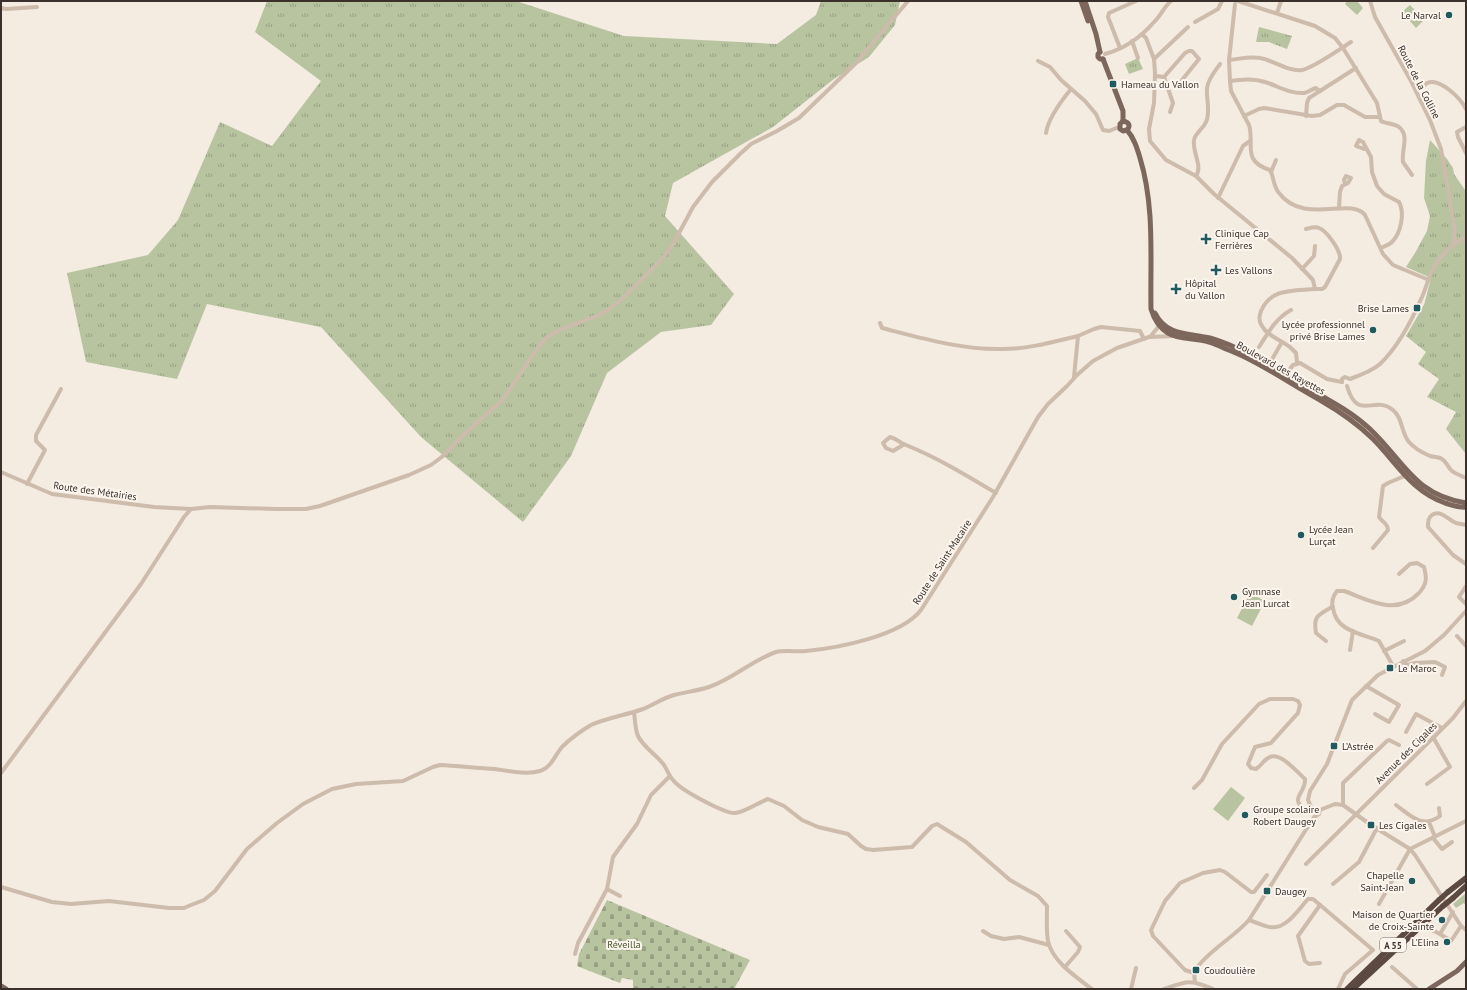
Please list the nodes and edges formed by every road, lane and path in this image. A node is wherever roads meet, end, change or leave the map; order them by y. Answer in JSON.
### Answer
{"nodes":[{"id":1,"x":908,"y":1,"type":"edge"},
{"id":2,"x":1081,"y":1,"type":"edge"},
{"id":3,"x":1085,"y":1,"type":"edge"},
{"id":4,"x":1136,"y":1,"type":"edge"},
{"id":5,"x":1171,"y":1,"type":"edge"},
{"id":6,"x":1222,"y":1,"type":"edge"},
{"id":7,"x":1281,"y":1,"type":"edge"},
{"id":8,"x":1370,"y":1,"type":"edge"},
{"id":9,"x":1235,"y":2,"type":"edge"},
{"id":10,"x":37,"y":7,"type":"dead end"},
{"id":11,"x":1,"y":8,"type":"edge"},
{"id":12,"x":1277,"y":13,"type":"junction"},
{"id":13,"x":1195,"y":22,"type":"dead end"},
{"id":14,"x":1188,"y":26,"type":"dead end"},
{"id":15,"x":1142,"y":34,"type":"junction"},
{"id":16,"x":1132,"y":41,"type":"junction"},
{"id":17,"x":1351,"y":42,"type":"dead end"},
{"id":18,"x":1120,"y":48,"type":"junction"},
{"id":19,"x":1343,"y":48,"type":"junction"},
{"id":20,"x":1102,"y":53,"type":"junction"},
{"id":21,"x":1138,"y":58,"type":"dead end"},
{"id":22,"x":1154,"y":59,"type":"junction"},
{"id":23,"x":1229,"y":60,"type":"junction"},
{"id":24,"x":1038,"y":61,"type":"dead end"},
{"id":25,"x":1220,"y":64,"type":"dead end"},
{"id":26,"x":1356,"y":68,"type":"junction"},
{"id":27,"x":1156,"y":76,"type":"junction"},
{"id":28,"x":1164,"y":77,"type":"junction"},
{"id":29,"x":1182,"y":80,"type":"dead end"},
{"id":30,"x":1230,"y":81,"type":"junction"},
{"id":31,"x":1071,"y":89,"type":"junction"},
{"id":32,"x":1320,"y":91,"type":"junction"},
{"id":33,"x":1417,"y":91,"type":"junction"},
{"id":34,"x":1466,"y":109,"type":"edge"},
{"id":35,"x":1170,"y":112,"type":"dead end"},
{"id":36,"x":1244,"y":116,"type":"junction"},
{"id":37,"x":1306,"y":116,"type":"junction"},
{"id":38,"x":1380,"y":117,"type":"junction"},
{"id":39,"x":1123,"y":122,"type":"junction"},
{"id":40,"x":1119,"y":127,"type":"junction"},
{"id":41,"x":1466,"y":127,"type":"edge"},
{"id":42,"x":1127,"y":130,"type":"junction"},
{"id":43,"x":1046,"y":133,"type":"dead end"},
{"id":44,"x":1250,"y":141,"type":"junction"},
{"id":45,"x":1365,"y":147,"type":"dead end"},
{"id":46,"x":1466,"y":153,"type":"edge"},
{"id":47,"x":1276,"y":160,"type":"dead end"},
{"id":48,"x":1271,"y":172,"type":"junction"},
{"id":49,"x":1412,"y":175,"type":"dead end"},
{"id":50,"x":1196,"y":176,"type":"junction"},
{"id":51,"x":1345,"y":184,"type":"dead end"},
{"id":52,"x":1218,"y":198,"type":"junction"},
{"id":53,"x":1340,"y":208,"type":"junction"},
{"id":54,"x":1306,"y":229,"type":"dead end"},
{"id":55,"x":1466,"y":237,"type":"edge"},
{"id":56,"x":1453,"y":244,"type":"junction"},
{"id":57,"x":1315,"y":246,"type":"dead end"},
{"id":58,"x":1381,"y":248,"type":"junction"},
{"id":59,"x":1302,"y":269,"type":"junction"},
{"id":60,"x":1429,"y":280,"type":"junction"},
{"id":61,"x":1315,"y":289,"type":"junction"},
{"id":62,"x":1151,"y":298,"type":"junction"},
{"id":63,"x":1154,"y":310,"type":"junction"},
{"id":64,"x":1291,"y":310,"type":"dead end"},
{"id":65,"x":880,"y":323,"type":"dead end"},
{"id":66,"x":1161,"y":327,"type":"junction"},
{"id":67,"x":1268,"y":333,"type":"junction"},
{"id":68,"x":1194,"y":335,"type":"junction"},
{"id":69,"x":1078,"y":336,"type":"junction"},
{"id":70,"x":1158,"y":336,"type":"junction"},
{"id":71,"x":1176,"y":336,"type":"junction"},
{"id":72,"x":1149,"y":337,"type":"junction"},
{"id":73,"x":1144,"y":339,"type":"junction"},
{"id":74,"x":1282,"y":342,"type":"junction"},
{"id":75,"x":1259,"y":347,"type":"dead end"},
{"id":76,"x":1271,"y":360,"type":"dead end"},
{"id":77,"x":1297,"y":362,"type":"junction"},
{"id":78,"x":1284,"y":377,"type":"junction"},
{"id":79,"x":1074,"y":379,"type":"junction"},
{"id":80,"x":1350,"y":379,"type":"junction"},
{"id":81,"x":1342,"y":382,"type":"junction"},
{"id":82,"x":1347,"y":386,"type":"junction"},
{"id":83,"x":61,"y":389,"type":"dead end"},
{"id":84,"x":903,"y":445,"type":"junction"},
{"id":85,"x":1,"y":472,"type":"edge"},
{"id":86,"x":1407,"y":475,"type":"junction"},
{"id":87,"x":1466,"y":478,"type":"edge"},
{"id":88,"x":27,"y":484,"type":"junction"},
{"id":89,"x":996,"y":492,"type":"junction"},
{"id":90,"x":1466,"y":503,"type":"edge"},
{"id":91,"x":1464,"y":507,"type":"edge"},
{"id":92,"x":191,"y":509,"type":"junction"},
{"id":93,"x":1466,"y":525,"type":"edge"},
{"id":94,"x":1373,"y":548,"type":"dead end"},
{"id":95,"x":1466,"y":564,"type":"edge"},
{"id":96,"x":1399,"y":574,"type":"dead end"},
{"id":97,"x":1466,"y":586,"type":"edge"},
{"id":98,"x":1466,"y":604,"type":"edge"},
{"id":99,"x":1332,"y":608,"type":"junction"},
{"id":100,"x":1466,"y":611,"type":"edge"},
{"id":101,"x":1353,"y":631,"type":"junction"},
{"id":102,"x":1457,"y":636,"type":"dead end"},
{"id":103,"x":1404,"y":641,"type":"dead end"},
{"id":104,"x":1326,"y":642,"type":"dead end"},
{"id":105,"x":1466,"y":646,"type":"edge"},
{"id":106,"x":1350,"y":650,"type":"dead end"},
{"id":107,"x":1384,"y":651,"type":"junction"},
{"id":108,"x":1403,"y":661,"type":"junction"},
{"id":109,"x":1393,"y":666,"type":"junction"},
{"id":110,"x":1442,"y":675,"type":"dead end"},
{"id":111,"x":1366,"y":686,"type":"junction"},
{"id":112,"x":1466,"y":702,"type":"edge"},
{"id":113,"x":634,"y":712,"type":"junction"},
{"id":114,"x":1375,"y":714,"type":"dead end"},
{"id":115,"x":1442,"y":728,"type":"junction"},
{"id":116,"x":1406,"y":732,"type":"dead end"},
{"id":117,"x":1433,"y":737,"type":"junction"},
{"id":118,"x":1399,"y":745,"type":"dead end"},
{"id":119,"x":1,"y":773,"type":"edge"},
{"id":120,"x":669,"y":777,"type":"junction"},
{"id":121,"x":1427,"y":784,"type":"dead end"},
{"id":122,"x":1194,"y":788,"type":"dead end"},
{"id":123,"x":1343,"y":804,"type":"junction"},
{"id":124,"x":1396,"y":805,"type":"dead end"},
{"id":125,"x":1311,"y":807,"type":"junction"},
{"id":126,"x":1438,"y":808,"type":"dead end"},
{"id":127,"x":1320,"y":810,"type":"junction"},
{"id":128,"x":1309,"y":812,"type":"junction"},
{"id":129,"x":1356,"y":815,"type":"junction"},
{"id":130,"x":1314,"y":817,"type":"junction"},
{"id":131,"x":1466,"y":821,"type":"edge"},
{"id":132,"x":1429,"y":822,"type":"junction"},
{"id":133,"x":1376,"y":828,"type":"junction"},
{"id":134,"x":1434,"y":837,"type":"junction"},
{"id":135,"x":1452,"y":842,"type":"dead end"},
{"id":136,"x":1410,"y":849,"type":"junction"},
{"id":137,"x":1306,"y":864,"type":"dead end"},
{"id":138,"x":1267,"y":875,"type":"dead end"},
{"id":139,"x":1466,"y":878,"type":"edge"},
{"id":140,"x":1333,"y":884,"type":"dead end"},
{"id":141,"x":1466,"y":886,"type":"edge"},
{"id":142,"x":1,"y":887,"type":"edge"},
{"id":143,"x":607,"y":889,"type":"junction"},
{"id":144,"x":620,"y":896,"type":"dead end"},
{"id":145,"x":1379,"y":904,"type":"dead end"},
{"id":146,"x":1320,"y":905,"type":"junction"},
{"id":147,"x":1453,"y":912,"type":"junction"},
{"id":148,"x":1249,"y":920,"type":"junction"},
{"id":149,"x":1461,"y":926,"type":"junction"},
{"id":150,"x":1430,"y":929,"type":"dead end"},
{"id":151,"x":1466,"y":930,"type":"edge"},
{"id":152,"x":983,"y":931,"type":"dead end"},
{"id":153,"x":1066,"y":931,"type":"dead end"},
{"id":154,"x":1440,"y":934,"type":"junction"},
{"id":155,"x":1048,"y":943,"type":"junction"},
{"id":156,"x":575,"y":954,"type":"dead end"},
{"id":157,"x":1466,"y":962,"type":"edge"},
{"id":158,"x":1320,"y":963,"type":"dead end"},
{"id":159,"x":1065,"y":967,"type":"junction"},
{"id":160,"x":1392,"y":967,"type":"dead end"},
{"id":161,"x":1136,"y":968,"type":"dead end"},
{"id":162,"x":1194,"y":973,"type":"junction"},
{"id":163,"x":1195,"y":981,"type":"junction"},
{"id":164,"x":1,"y":986,"type":"edge"},
{"id":165,"x":6,"y":989,"type":"edge"},
{"id":166,"x":1092,"y":989,"type":"edge"},
{"id":167,"x":1131,"y":989,"type":"edge"},
{"id":168,"x":1164,"y":989,"type":"edge"},
{"id":169,"x":1213,"y":989,"type":"edge"},
{"id":170,"x":1338,"y":989,"type":"edge"},
{"id":171,"x":1347,"y":989,"type":"edge"},
{"id":172,"x":1353,"y":989,"type":"edge"},
{"id":173,"x":1417,"y":989,"type":"edge"},
{"id":174,"x":1429,"y":989,"type":"edge"}],
"edges":[{"from":1,"to":92,"type":"street","name":"Route des Métairies"},
{"from":2,"to":20,"type":"main road"},
{"from":3,"to":20,"type":"main road"},
{"from":4,"to":18,"type":"street"},
{"from":5,"to":15,"type":"street"},
{"from":6,"to":13,"type":"street"},
{"from":7,"to":12,"type":"street"},
{"from":8,"to":33,"type":"street","name":"Route de la Colline"},
{"from":9,"to":12,"type":"street"},
{"from":9,"to":23,"type":"street"},
{"from":10,"to":11,"type":"street"},
{"from":12,"to":19,"type":"street"},
{"from":14,"to":22,"type":"street"},
{"from":15,"to":16,"type":"street"},
{"from":15,"to":22,"type":"street"},
{"from":16,"to":18,"type":"street"},
{"from":16,"to":21,"type":"street"},
{"from":17,"to":19,"type":"street"},
{"from":18,"to":20,"type":"street"},
{"from":19,"to":23,"type":"street"},
{"from":19,"to":26,"type":"street"},
{"from":20,"to":39,"type":"main road"},
{"from":22,"to":27,"type":"street"},
{"from":23,"to":30,"type":"street"},
{"from":24,"to":31,"type":"street"},
{"from":25,"to":50,"type":"street"},
{"from":26,"to":32,"type":"street"},
{"from":26,"to":38,"type":"street"},
{"from":27,"to":28,"type":"street"},
{"from":27,"to":50,"type":"street"},
{"from":28,"to":29,"type":"street"},
{"from":28,"to":35,"type":"street"},
{"from":30,"to":32,"type":"street"},
{"from":30,"to":36,"type":"street"},
{"from":31,"to":40,"type":"street"},
{"from":31,"to":43,"type":"street"},
{"from":32,"to":37,"type":"street"},
{"from":33,"to":34,"type":"street"},
{"from":33,"to":56,"type":"street","name":"Route de la Colline"},
{"from":36,"to":37,"type":"street"},
{"from":36,"to":44,"type":"street"},
{"from":37,"to":38,"type":"street"},
{"from":38,"to":49,"type":"street"},
{"from":39,"to":40,"type":"main road"},
{"from":39,"to":42,"type":"main road"},
{"from":40,"to":42,"type":"main road"},
{"from":41,"to":46,"type":"street"},
{"from":42,"to":62,"type":"main road"},
{"from":44,"to":48,"type":"street"},
{"from":44,"to":52,"type":"street"},
{"from":45,"to":58,"type":"street"},
{"from":47,"to":48,"type":"street"},
{"from":48,"to":53,"type":"street"},
{"from":50,"to":52,"type":"street"},
{"from":51,"to":53,"type":"street"},
{"from":52,"to":59,"type":"street"},
{"from":53,"to":58,"type":"street"},
{"from":54,"to":61,"type":"street"},
{"from":55,"to":56,"type":"street"},
{"from":56,"to":60,"type":"street"},
{"from":57,"to":59,"type":"street"},
{"from":58,"to":60,"type":"street"},
{"from":59,"to":61,"type":"street"},
{"from":60,"to":80,"type":"street"},
{"from":61,"to":67,"type":"street"},
{"from":62,"to":63,"type":"main road","name":"Boulevard des Rayettes"},
{"from":62,"to":66,"type":"main road"},
{"from":63,"to":66,"type":"street"},
{"from":63,"to":68,"type":"main road","name":"Boulevard des Rayettes"},
{"from":64,"to":67,"type":"street"},
{"from":65,"to":69,"type":"street"},
{"from":66,"to":68,"type":"street"},
{"from":66,"to":70,"type":"street"},
{"from":66,"to":71,"type":"main road","name":"Boulevard des Rayettes"},
{"from":66,"to":72,"type":"street","name":"Route de Saint-Macaire"},
{"from":67,"to":74,"type":"street"},
{"from":67,"to":75,"type":"street"},
{"from":68,"to":78,"type":"main road","name":"Boulevard des Rayettes"},
{"from":69,"to":73,"type":"street"},
{"from":69,"to":79,"type":"street"},
{"from":70,"to":71,"type":"street","name":"Route de Saint-Macaire"},
{"from":70,"to":72,"type":"street","name":"Route de Saint-Macaire"},
{"from":71,"to":78,"type":"main road","name":"Boulevard des Rayettes"},
{"from":72,"to":73,"type":"street","name":"Route de Saint-Macaire"},
{"from":73,"to":79,"type":"street","name":"Route de Saint-Macaire"},
{"from":74,"to":76,"type":"street"},
{"from":74,"to":77,"type":"street"},
{"from":77,"to":78,"type":"street"},
{"from":77,"to":81,"type":"street"},
{"from":78,"to":86,"type":"main road","name":"Boulevard des Rayettes"},
{"from":79,"to":89,"type":"street","name":"Route de Saint-Macaire"},
{"from":80,"to":81,"type":"street"},
{"from":80,"to":82,"type":"street"},
{"from":81,"to":82,"type":"street"},
{"from":82,"to":87,"type":"street"},
{"from":83,"to":88,"type":"street"},
{"from":84,"to":84,"type":"street"},
{"from":84,"to":89,"type":"street"},
{"from":85,"to":88,"type":"street","name":"Route des Métairies"},
{"from":86,"to":90,"type":"main road","name":"Boulevard des Rayettes"},
{"from":86,"to":91,"type":"main road","name":"Boulevard des Rayettes"},
{"from":86,"to":94,"type":"street"},
{"from":88,"to":92,"type":"street","name":"Route des Métairies"},
{"from":89,"to":113,"type":"street","name":"Route de Saint-Macaire"},
{"from":92,"to":119,"type":"street"},
{"from":93,"to":95,"type":"street"},
{"from":96,"to":99,"type":"street"},
{"from":97,"to":98,"type":"street"},
{"from":99,"to":101,"type":"street"},
{"from":99,"to":104,"type":"street"},
{"from":100,"to":108,"type":"street"},
{"from":101,"to":106,"type":"street"},
{"from":101,"to":107,"type":"street"},
{"from":102,"to":105,"type":"street"},
{"from":103,"to":107,"type":"street"},
{"from":107,"to":109,"type":"street"},
{"from":108,"to":109,"type":"street"},
{"from":108,"to":110,"type":"street"},
{"from":109,"to":111,"type":"street"},
{"from":111,"to":114,"type":"street"},
{"from":111,"to":125,"type":"street"},
{"from":112,"to":115,"type":"street","name":"Avenue des Cigales"},
{"from":113,"to":120,"type":"street"},
{"from":113,"to":142,"type":"street","name":"Route de Saint-Macaire"},
{"from":115,"to":116,"type":"street"},
{"from":115,"to":117,"type":"street","name":"Avenue des Cigales"},
{"from":117,"to":121,"type":"street"},
{"from":117,"to":129,"type":"street","name":"Avenue des Cigales"},
{"from":118,"to":123,"type":"street"},
{"from":120,"to":143,"type":"street"},
{"from":120,"to":155,"type":"street"},
{"from":122,"to":128,"type":"street"},
{"from":123,"to":127,"type":"street"},
{"from":123,"to":129,"type":"street"},
{"from":124,"to":132,"type":"street"},
{"from":125,"to":127,"type":"street"},
{"from":125,"to":128,"type":"street"},
{"from":126,"to":132,"type":"street"},
{"from":127,"to":130,"type":"street"},
{"from":128,"to":130,"type":"street"},
{"from":129,"to":133,"type":"street"},
{"from":129,"to":137,"type":"street","name":"Avenue des Cigales"},
{"from":130,"to":148,"type":"street"},
{"from":131,"to":134,"type":"street"},
{"from":132,"to":134,"type":"street"},
{"from":133,"to":136,"type":"street"},
{"from":133,"to":140,"type":"street"},
{"from":134,"to":135,"type":"street"},
{"from":134,"to":136,"type":"street"},
{"from":136,"to":145,"type":"street"},
{"from":136,"to":147,"type":"street"},
{"from":138,"to":162,"type":"street"},
{"from":139,"to":171,"type":"highway","number":"A 55","bridge":true},
{"from":141,"to":172,"type":"highway","number":"A 55","bridge":true},
{"from":143,"to":144,"type":"street"},
{"from":143,"to":156,"type":"street"},
{"from":146,"to":148,"type":"street"},
{"from":146,"to":158,"type":"street"},
{"from":146,"to":170,"type":"street"},
{"from":147,"to":149,"type":"street"},
{"from":147,"to":154,"type":"street"},
{"from":148,"to":162,"type":"street"},
{"from":149,"to":151,"type":"street"},
{"from":149,"to":154,"type":"street"},
{"from":150,"to":154,"type":"street"},
{"from":152,"to":155,"type":"street"},
{"from":153,"to":159,"type":"street"},
{"from":155,"to":159,"type":"street"},
{"from":157,"to":174,"type":"main road"},
{"from":159,"to":166,"type":"street"},
{"from":160,"to":173,"type":"street"},
{"from":161,"to":167,"type":"street"},
{"from":162,"to":163,"type":"street"},
{"from":163,"to":168,"type":"street"},
{"from":163,"to":169,"type":"street"},
{"from":164,"to":165,"type":"main road"}]}
